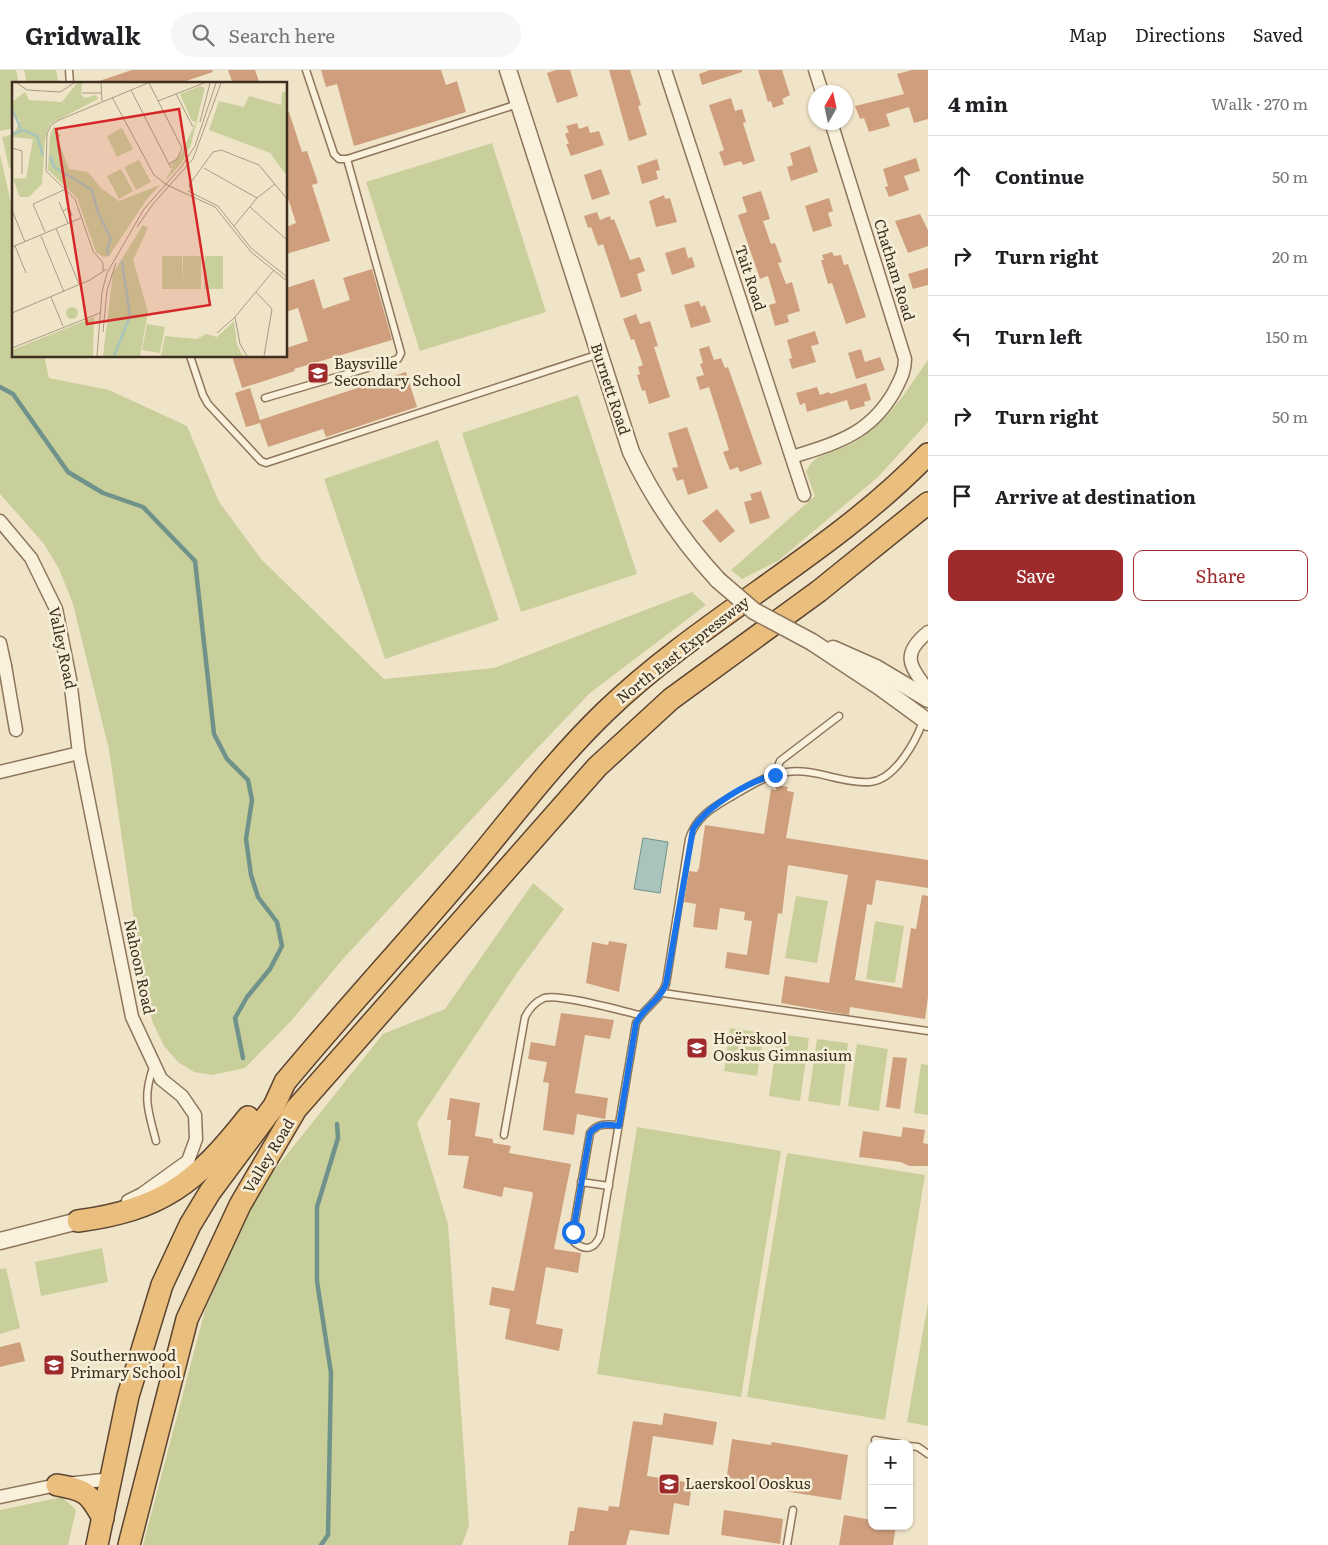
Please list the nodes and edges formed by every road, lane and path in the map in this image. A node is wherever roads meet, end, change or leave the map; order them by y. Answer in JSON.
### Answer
{"nodes":[{"id":1,"x":306,"y":70,"type":"edge"},
{"id":2,"x":508,"y":70,"type":"edge"},
{"id":3,"x":665,"y":70,"type":"edge"},
{"id":4,"x":815,"y":70,"type":"edge"},
{"id":5,"x":820,"y":85,"type":"edge"},
{"id":6,"x":519,"y":103,"type":"junction"},
{"id":7,"x":833,"y":130,"type":"edge"},
{"id":8,"x":347,"y":159,"type":"junction"},
{"id":9,"x":599,"y":354,"type":"junction"},
{"id":10,"x":191,"y":358,"type":"edge"},
{"id":11,"x":265,"y":398,"type":"dead end"},
{"id":12,"x":928,"y":454,"type":"edge"},
{"id":13,"x":792,"y":457,"type":"junction"},
{"id":14,"x":804,"y":495,"type":"dead end"},
{"id":15,"x":928,"y":503,"type":"edge"},
{"id":16,"x":2,"y":525,"type":"edge"},
{"id":17,"x":928,"y":632,"type":"edge"},
{"id":18,"x":812,"y":642,"type":"junction"},
{"id":19,"x":0,"y":643,"type":"edge"},
{"id":20,"x":3,"y":667,"type":"edge"},
{"id":21,"x":900,"y":682,"type":"junction"},
{"id":22,"x":928,"y":690,"type":"edge"},
{"id":23,"x":928,"y":699,"type":"edge"},
{"id":24,"x":839,"y":716,"type":"dead end"},
{"id":25,"x":926,"y":721,"type":"edge"},
{"id":26,"x":16,"y":730,"type":"dead end"},
{"id":27,"x":79,"y":753,"type":"junction"},
{"id":28,"x":0,"y":772,"type":"edge"},
{"id":29,"x":775,"y":775,"type":"junction"},
{"id":30,"x":535,"y":837,"type":"joint"},
{"id":31,"x":465,"y":874,"type":"joint"},
{"id":32,"x":663,"y":993,"type":"junction"},
{"id":33,"x":640,"y":1015,"type":"junction"},
{"id":34,"x":928,"y":1031,"type":"edge"},
{"id":35,"x":155,"y":1063,"type":"junction"},
{"id":36,"x":285,"y":1082,"type":"junction"},
{"id":37,"x":619,"y":1126,"type":"junction"},
{"id":38,"x":504,"y":1135,"type":"dead end"},
{"id":39,"x":156,"y":1141,"type":"dead end"},
{"id":40,"x":581,"y":1182,"type":"junction"},
{"id":41,"x":608,"y":1186,"type":"junction"},
{"id":42,"x":78,"y":1221,"type":"junction"},
{"id":43,"x":0,"y":1241,"type":"edge"},
{"id":44,"x":178,"y":1354,"type":"junction"},
{"id":45,"x":913,"y":1446,"type":"edge"},
{"id":46,"x":928,"y":1454,"type":"edge"},
{"id":47,"x":112,"y":1479,"type":"junction"},
{"id":48,"x":57,"y":1485,"type":"junction"},
{"id":49,"x":0,"y":1497,"type":"edge"},
{"id":50,"x":793,"y":1510,"type":"dead end"},
{"id":51,"x":103,"y":1518,"type":"junction"},
{"id":52,"x":97,"y":1545,"type":"edge"},
{"id":53,"x":129,"y":1545,"type":"edge"},
{"id":54,"x":787,"y":1545,"type":"edge"}],
"edges":[{"from":1,"to":8,"type":"lane"},
{"from":2,"to":6,"type":"street","name":"Burnett Road"},
{"from":3,"to":13,"type":"street","name":"Tait Road"},
{"from":4,"to":5,"type":"street"},
{"from":6,"to":8,"type":"lane"},
{"from":6,"to":9,"type":"street","name":"Burnett Road"},
{"from":7,"to":13,"type":"street","name":"Chatham Road"},
{"from":8,"to":11,"type":"lane"},
{"from":9,"to":10,"type":"lane"},
{"from":9,"to":18,"type":"street","name":"Burnett Road","bridge":true},
{"from":12,"to":31,"type":"highway","name":"North East Expressway"},
{"from":13,"to":14,"type":"street","name":"Tait Road"},
{"from":15,"to":30,"type":"highway","name":"North East Expressway"},
{"from":16,"to":27,"type":"street","name":"Valley Road"},
{"from":17,"to":22,"type":"street"},
{"from":18,"to":21,"type":"street"},
{"from":18,"to":25,"type":"street"},
{"from":19,"to":20,"type":"street"},
{"from":20,"to":26,"type":"street"},
{"from":21,"to":23,"type":"street"},
{"from":21,"to":25,"type":"street"},
{"from":24,"to":29,"type":"lane"},
{"from":25,"to":29,"type":"lane"},
{"from":27,"to":28,"type":"street"},
{"from":27,"to":35,"type":"street","name":"Nahoon Road"},
{"from":29,"to":32,"type":"lane"},
{"from":30,"to":44,"type":"highway","name":"Valley Road"},
{"from":31,"to":36,"type":"highway","name":"Valley Road"},
{"from":32,"to":33,"type":"lane"},
{"from":32,"to":34,"type":"lane"},
{"from":33,"to":37,"type":"lane"},
{"from":33,"to":38,"type":"lane"},
{"from":35,"to":39,"type":"lane"},
{"from":35,"to":42,"type":"street","name":"Nahoon Road"},
{"from":36,"to":42,"type":"highway"},
{"from":36,"to":47,"type":"highway","name":"Valley Road"},
{"from":37,"to":40,"type":"lane"},
{"from":37,"to":41,"type":"lane"},
{"from":40,"to":41,"type":"lane"},
{"from":40,"to":41,"type":"lane"},
{"from":42,"to":43,"type":"street"},
{"from":44,"to":47,"type":"highway"},
{"from":44,"to":53,"type":"highway","name":"Valley Road"},
{"from":45,"to":46,"type":"lane"},
{"from":47,"to":48,"type":"street"},
{"from":47,"to":51,"type":"highway","name":"Valley Road"},
{"from":48,"to":49,"type":"street"},
{"from":48,"to":51,"type":"highway"},
{"from":50,"to":54,"type":"lane"},
{"from":51,"to":52,"type":"highway","name":"Valley Road"}]}
